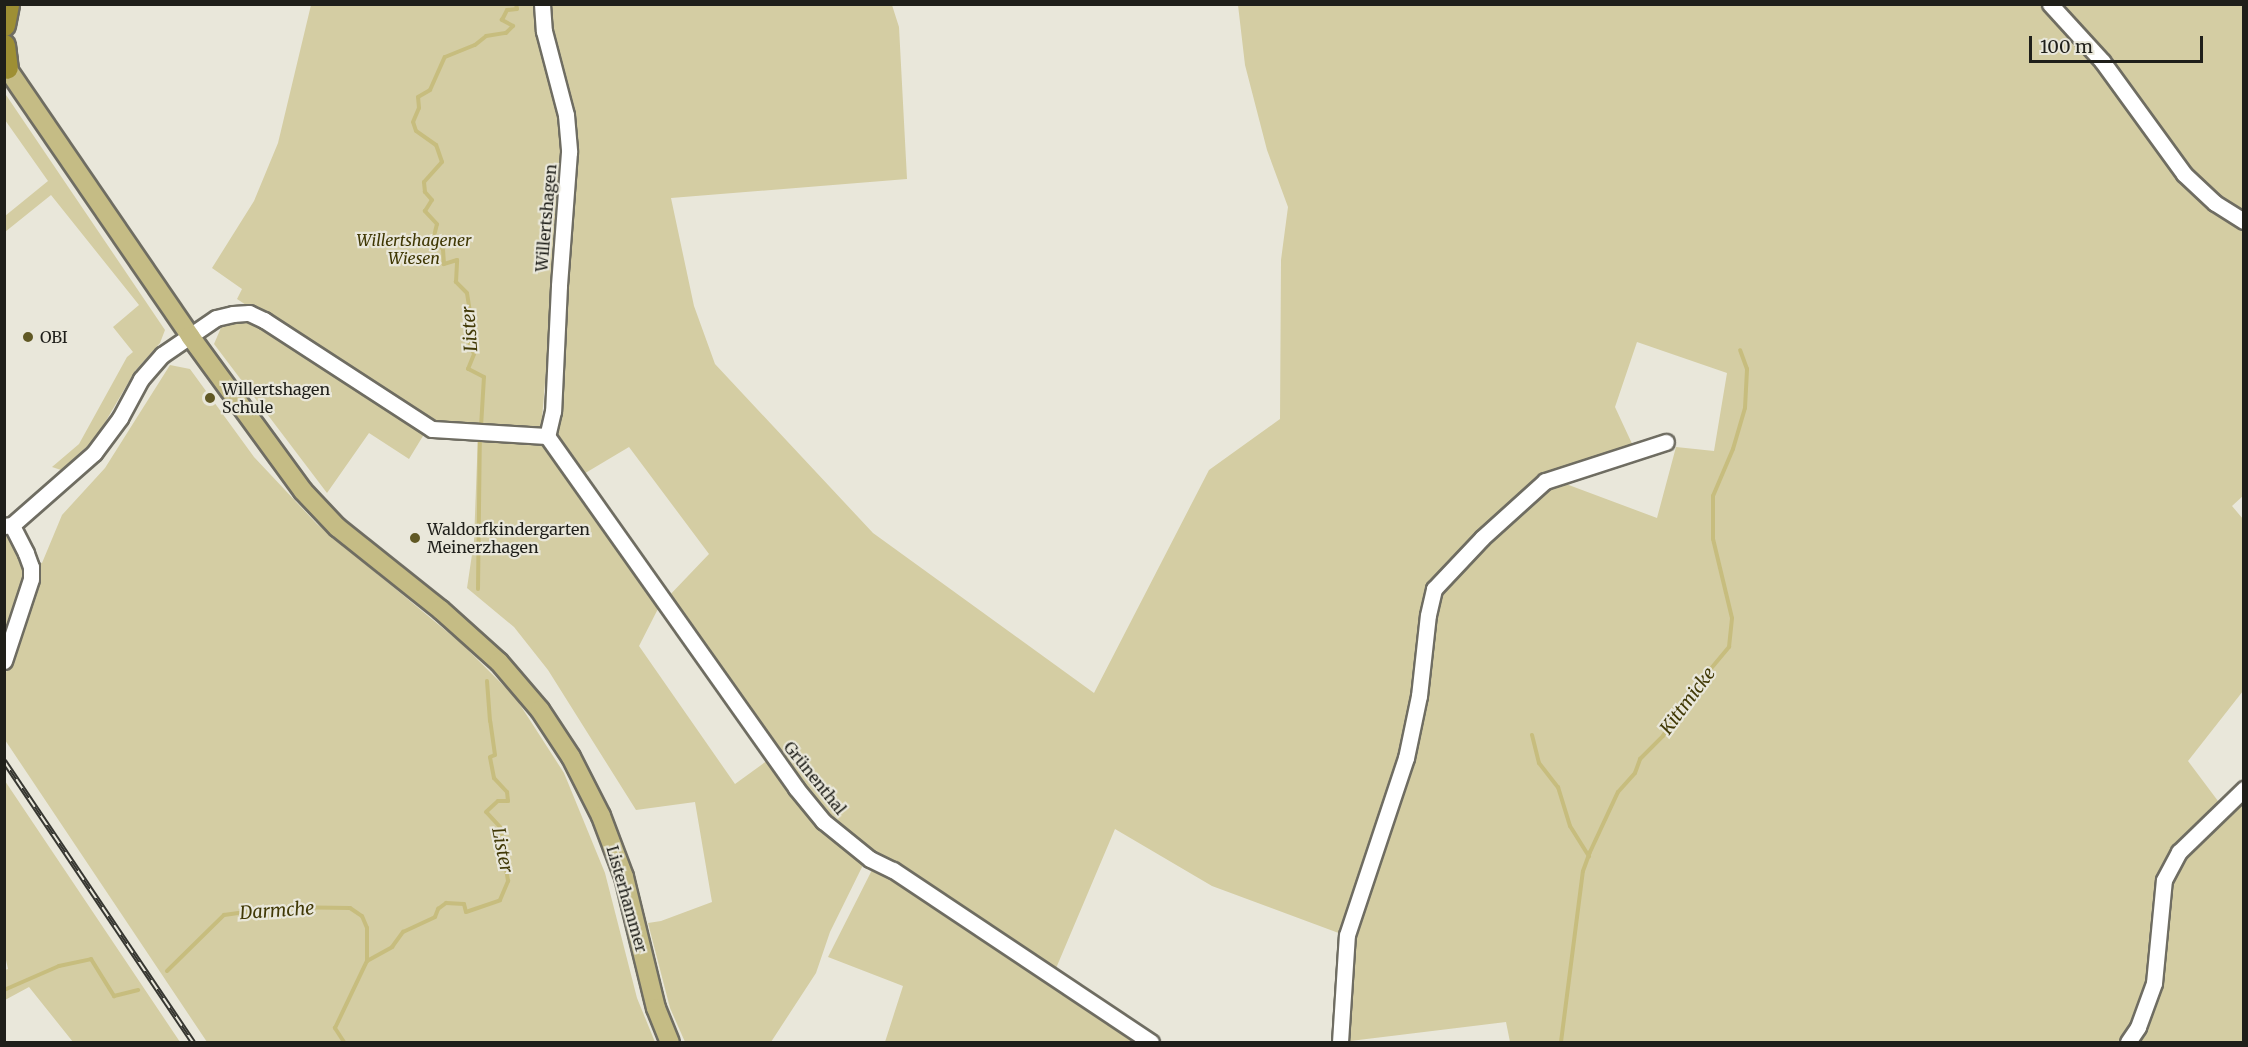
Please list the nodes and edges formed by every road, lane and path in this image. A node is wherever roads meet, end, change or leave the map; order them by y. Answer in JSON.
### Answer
{"nodes":[{"id":1,"x":8,"y":4,"type":"edge"},
{"id":2,"x":542,"y":4,"type":"edge"},
{"id":3,"x":2050,"y":4,"type":"edge"},
{"id":4,"x":4,"y":25,"type":"edge"},
{"id":5,"x":4,"y":45,"type":"edge"},
{"id":6,"x":6,"y":66,"type":"edge"},
{"id":7,"x":2244,"y":221,"type":"edge"},
{"id":8,"x":190,"y":336,"type":"junction"},
{"id":9,"x":547,"y":436,"type":"junction"},
{"id":10,"x":1666,"y":442,"type":"dead end"},
{"id":11,"x":8,"y":525,"type":"edge"},
{"id":12,"x":4,"y":661,"type":"edge"},
{"id":13,"x":2244,"y":789,"type":"edge"},
{"id":14,"x":670,"y":1042,"type":"edge"},
{"id":15,"x":1151,"y":1042,"type":"edge"},
{"id":16,"x":1340,"y":1042,"type":"edge"},
{"id":17,"x":2128,"y":1042,"type":"edge"}],
"edges":[{"from":1,"to":4,"type":"highway"},
{"from":2,"to":9,"type":"street","name":"Willertshagen"},
{"from":3,"to":7,"type":"street"},
{"from":5,"to":6,"type":"highway"},
{"from":6,"to":8,"type":"main road","name":"Listerhammer"},
{"from":8,"to":9,"type":"street"},
{"from":8,"to":11,"type":"street"},
{"from":8,"to":14,"type":"main road","name":"Listerhammer"},
{"from":9,"to":15,"type":"street","name":"Grünenthal"},
{"from":10,"to":16,"type":"street"},
{"from":11,"to":12,"type":"street"},
{"from":13,"to":17,"type":"street"}]}
